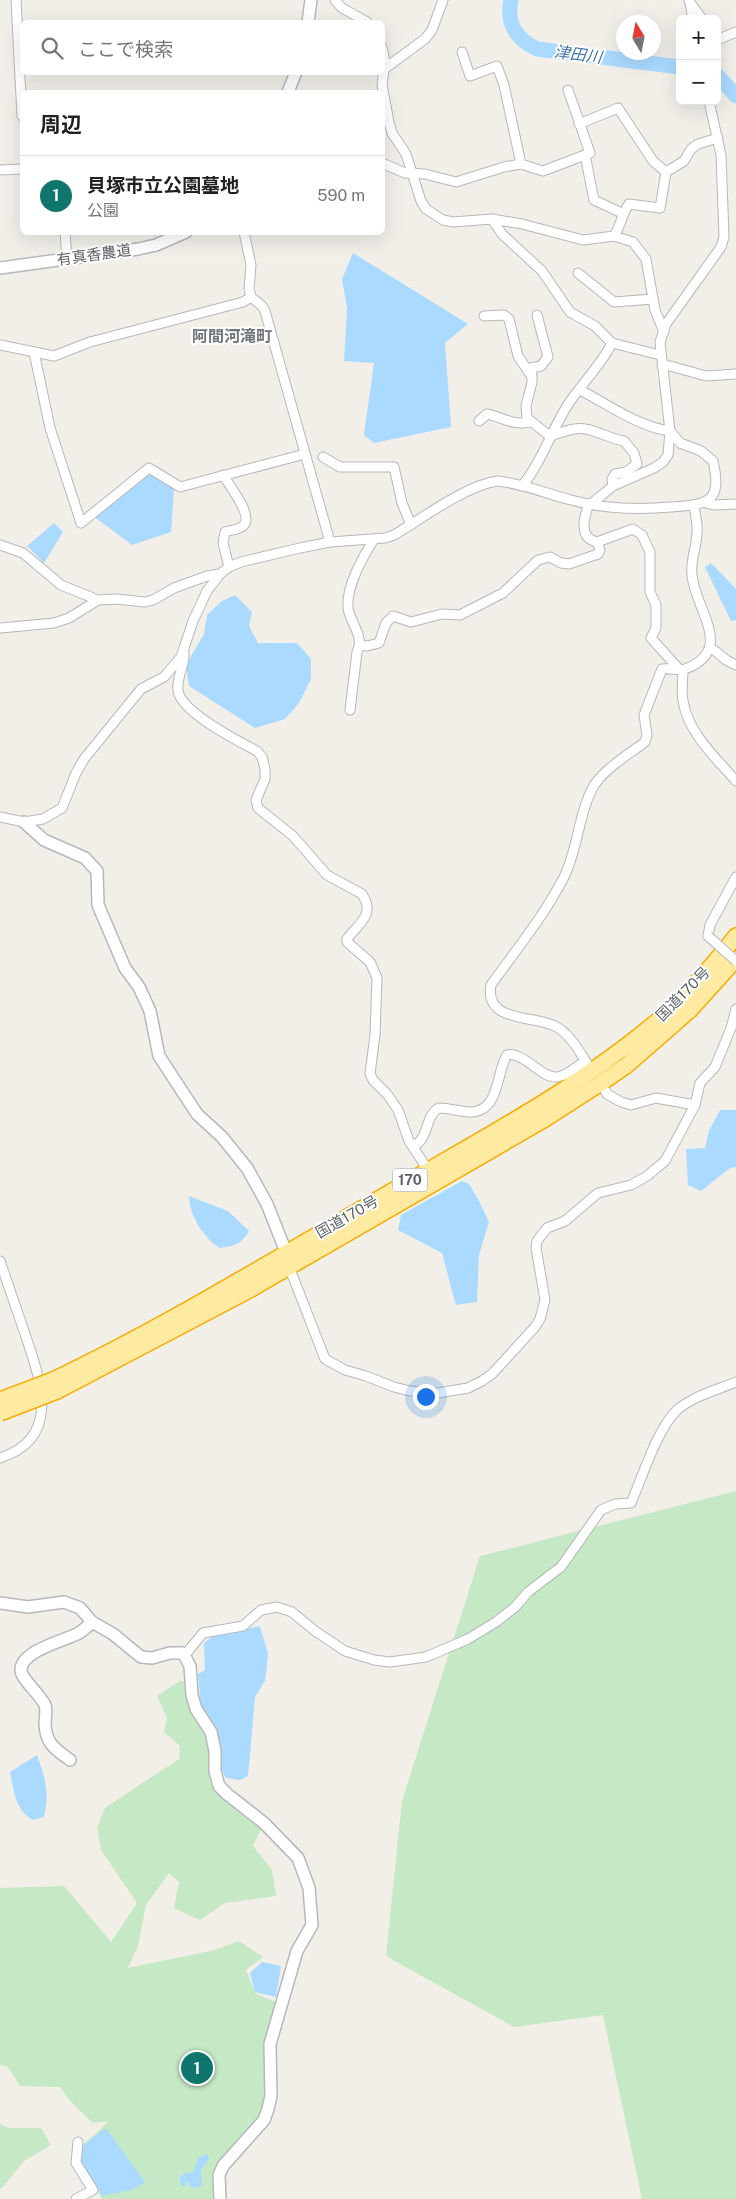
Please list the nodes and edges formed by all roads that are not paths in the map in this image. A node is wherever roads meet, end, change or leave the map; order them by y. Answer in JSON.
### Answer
{"nodes":[{"id":1,"x":16,"y":0,"type":"edge"},
{"id":2,"x":311,"y":0,"type":"edge"},
{"id":3,"x":335,"y":0,"type":"edge"},
{"id":4,"x":443,"y":0,"type":"edge"},
{"id":5,"x":689,"y":1,"type":"edge"},
{"id":6,"x":692,"y":15,"type":"edge"},
{"id":7,"x":699,"y":15,"type":"edge"},
{"id":8,"x":308,"y":20,"type":"edge"},
{"id":9,"x":363,"y":20,"type":"edge"},
{"id":10,"x":736,"y":32,"type":"edge"},
{"id":11,"x":721,"y":38,"type":"edge"},
{"id":12,"x":462,"y":52,"type":"dead end"},
{"id":13,"x":385,"y":68,"type":"edge"},
{"id":14,"x":295,"y":75,"type":"edge"},
{"id":15,"x":383,"y":75,"type":"edge"},
{"id":16,"x":21,"y":90,"type":"edge"},
{"id":17,"x":289,"y":90,"type":"edge"},
{"id":18,"x":383,"y":90,"type":"edge"},
{"id":19,"x":568,"y":90,"type":"dead end"},
{"id":20,"x":385,"y":101,"type":"edge"},
{"id":21,"x":711,"y":105,"type":"edge"},
{"id":22,"x":580,"y":124,"type":"junction"},
{"id":23,"x":718,"y":138,"type":"junction"},
{"id":24,"x":585,"y":155,"type":"junction"},
{"id":25,"x":385,"y":164,"type":"edge"},
{"id":26,"x":521,"y":164,"type":"junction"},
{"id":27,"x":20,"y":169,"type":"edge"},
{"id":28,"x":0,"y":170,"type":"edge"},
{"id":29,"x":666,"y":172,"type":"junction"},
{"id":30,"x":413,"y":174,"type":"junction"},
{"id":31,"x":622,"y":214,"type":"junction"},
{"id":32,"x":492,"y":219,"type":"junction"},
{"id":33,"x":65,"y":235,"type":"edge"},
{"id":34,"x":179,"y":235,"type":"edge"},
{"id":35,"x":245,"y":235,"type":"edge"},
{"id":36,"x":614,"y":236,"type":"junction"},
{"id":37,"x":67,"y":259,"type":"junction"},
{"id":38,"x":0,"y":268,"type":"edge"},
{"id":39,"x":578,"y":272,"type":"dead end"},
{"id":40,"x":251,"y":297,"type":"junction"},
{"id":41,"x":653,"y":299,"type":"junction"},
{"id":42,"x":538,"y":315,"type":"dead end"},
{"id":43,"x":484,"y":316,"type":"dead end"},
{"id":44,"x":664,"y":332,"type":"junction"},
{"id":45,"x":612,"y":343,"type":"junction"},
{"id":46,"x":0,"y":345,"type":"edge"},
{"id":47,"x":34,"y":352,"type":"junction"},
{"id":48,"x":660,"y":355,"type":"junction"},
{"id":49,"x":662,"y":366,"type":"junction"},
{"id":50,"x":736,"y":374,"type":"edge"},
{"id":51,"x":532,"y":377,"type":"junction"},
{"id":52,"x":580,"y":390,"type":"junction"},
{"id":53,"x":479,"y":421,"type":"dead end"},
{"id":54,"x":530,"y":422,"type":"junction"},
{"id":55,"x":670,"y":431,"type":"junction"},
{"id":56,"x":552,"y":436,"type":"junction"},
{"id":57,"x":305,"y":454,"type":"junction"},
{"id":58,"x":323,"y":456,"type":"dead end"},
{"id":59,"x":223,"y":476,"type":"junction"},
{"id":60,"x":522,"y":486,"type":"junction"},
{"id":61,"x":613,"y":486,"type":"junction"},
{"id":62,"x":706,"y":503,"type":"junction"},
{"id":63,"x":590,"y":504,"type":"junction"},
{"id":64,"x":736,"y":504,"type":"edge"},
{"id":65,"x":694,"y":506,"type":"junction"},
{"id":66,"x":411,"y":525,"type":"junction"},
{"id":67,"x":374,"y":539,"type":"junction"},
{"id":68,"x":330,"y":542,"type":"junction"},
{"id":69,"x":597,"y":542,"type":"junction"},
{"id":70,"x":0,"y":545,"type":"edge"},
{"id":71,"x":229,"y":567,"type":"junction"},
{"id":72,"x":220,"y":574,"type":"junction"},
{"id":73,"x":98,"y":600,"type":"junction"},
{"id":74,"x":0,"y":628,"type":"edge"},
{"id":75,"x":360,"y":645,"type":"junction"},
{"id":76,"x":184,"y":650,"type":"junction"},
{"id":77,"x":714,"y":650,"type":"junction"},
{"id":78,"x":736,"y":665,"type":"edge"},
{"id":79,"x":681,"y":670,"type":"junction"},
{"id":80,"x":350,"y":710,"type":"dead end"},
{"id":81,"x":736,"y":781,"type":"edge"},
{"id":82,"x":0,"y":816,"type":"edge"},
{"id":83,"x":24,"y":822,"type":"junction"},
{"id":84,"x":736,"y":877,"type":"edge"},
{"id":85,"x":736,"y":936,"type":"edge"},
{"id":86,"x":736,"y":960,"type":"edge"},
{"id":87,"x":736,"y":1009,"type":"edge"},
{"id":88,"x":588,"y":1066,"type":"junction"},
{"id":89,"x":601,"y":1083,"type":"junction"},
{"id":90,"x":696,"y":1105,"type":"junction"},
{"id":91,"x":413,"y":1146,"type":"junction"},
{"id":92,"x":428,"y":1170,"type":"junction"},
{"id":93,"x":287,"y":1259,"type":"junction"},
{"id":94,"x":0,"y":1261,"type":"edge"},
{"id":95,"x":736,"y":1382,"type":"edge"},
{"id":96,"x":55,"y":1385,"type":"junction"},
{"id":97,"x":0,"y":1400,"type":"edge"},
{"id":98,"x":0,"y":1413,"type":"edge"},
{"id":99,"x":0,"y":1458,"type":"edge"},
{"id":100,"x":0,"y":1603,"type":"edge"},
{"id":101,"x":92,"y":1622,"type":"junction"},
{"id":102,"x":183,"y":1654,"type":"junction"},
{"id":103,"x":70,"y":1760,"type":"dead end"},
{"id":104,"x":78,"y":2142,"type":"dead end"},
{"id":105,"x":76,"y":2199,"type":"edge"},
{"id":106,"x":220,"y":2199,"type":"edge"}],
"edges":[{"from":1,"to":16,"type":"street"},
{"from":2,"to":8,"type":"street"},
{"from":3,"to":9,"type":"street"},
{"from":4,"to":13,"type":"street"},
{"from":5,"to":6,"type":"street"},
{"from":5,"to":7,"type":"street"},
{"from":10,"to":11,"type":"street"},
{"from":12,"to":26,"type":"street"},
{"from":14,"to":17,"type":"street"},
{"from":15,"to":18,"type":"street"},
{"from":19,"to":22,"type":"street"},
{"from":20,"to":30,"type":"street"},
{"from":21,"to":23,"type":"street"},
{"from":22,"to":24,"type":"street"},
{"from":22,"to":29,"type":"street"},
{"from":23,"to":29,"type":"street"},
{"from":23,"to":44,"type":"street"},
{"from":24,"to":26,"type":"street"},
{"from":24,"to":31,"type":"street"},
{"from":25,"to":30,"type":"street"},
{"from":26,"to":30,"type":"street"},
{"from":27,"to":28,"type":"street"},
{"from":29,"to":31,"type":"street"},
{"from":30,"to":32,"type":"street"},
{"from":31,"to":36,"type":"street"},
{"from":32,"to":36,"type":"street"},
{"from":32,"to":45,"type":"street"},
{"from":33,"to":37,"type":"street"},
{"from":34,"to":37,"type":"street","name":"有真香農道"},
{"from":35,"to":40,"type":"street"},
{"from":36,"to":41,"type":"street"},
{"from":37,"to":38,"type":"street","name":"有真香農道"},
{"from":39,"to":41,"type":"street"},
{"from":40,"to":47,"type":"street"},
{"from":40,"to":57,"type":"street"},
{"from":41,"to":44,"type":"street"},
{"from":42,"to":51,"type":"street"},
{"from":43,"to":51,"type":"street"},
{"from":44,"to":48,"type":"street"},
{"from":45,"to":48,"type":"street"},
{"from":45,"to":52,"type":"street"},
{"from":46,"to":47,"type":"street"},
{"from":47,"to":59,"type":"street"},
{"from":48,"to":49,"type":"street"},
{"from":49,"to":50,"type":"street"},
{"from":49,"to":55,"type":"street"},
{"from":51,"to":54,"type":"street"},
{"from":52,"to":55,"type":"street"},
{"from":52,"to":56,"type":"street"},
{"from":53,"to":54,"type":"street"},
{"from":54,"to":56,"type":"street"},
{"from":55,"to":61,"type":"street"},
{"from":55,"to":62,"type":"street"},
{"from":56,"to":60,"type":"street"},
{"from":56,"to":61,"type":"street"},
{"from":57,"to":59,"type":"street"},
{"from":57,"to":68,"type":"street"},
{"from":58,"to":66,"type":"street"},
{"from":59,"to":71,"type":"street"},
{"from":60,"to":63,"type":"street"},
{"from":60,"to":66,"type":"street"},
{"from":61,"to":63,"type":"street"},
{"from":62,"to":64,"type":"street"},
{"from":62,"to":65,"type":"street"},
{"from":63,"to":65,"type":"street"},
{"from":63,"to":69,"type":"street"},
{"from":65,"to":77,"type":"street"},
{"from":66,"to":67,"type":"street"},
{"from":67,"to":68,"type":"street"},
{"from":67,"to":75,"type":"street"},
{"from":68,"to":71,"type":"street"},
{"from":69,"to":75,"type":"street"},
{"from":69,"to":79,"type":"street"},
{"from":70,"to":73,"type":"street"},
{"from":71,"to":72,"type":"street"},
{"from":72,"to":73,"type":"street"},
{"from":72,"to":76,"type":"street"},
{"from":73,"to":74,"type":"street"},
{"from":75,"to":80,"type":"street"},
{"from":76,"to":83,"type":"street"},
{"from":76,"to":91,"type":"street"},
{"from":77,"to":78,"type":"street"},
{"from":77,"to":79,"type":"street"},
{"from":79,"to":81,"type":"street"},
{"from":79,"to":88,"type":"street"},
{"from":82,"to":83,"type":"street"},
{"from":83,"to":93,"type":"street"},
{"from":84,"to":86,"type":"street","bridge":true},
{"from":85,"to":88,"type":"highway","name":"国道170号","number":"170"},
{"from":86,"to":89,"type":"highway","name":"国道170号","number":"170"},
{"from":87,"to":90,"type":"street"},
{"from":88,"to":91,"type":"street"},
{"from":88,"to":92,"type":"highway","name":"国道170号","number":"170"},
{"from":89,"to":90,"type":"street"},
{"from":89,"to":93,"type":"highway","name":"国道170号","number":"170"},
{"from":90,"to":93,"type":"street"},
{"from":91,"to":92,"type":"street"},
{"from":92,"to":93,"type":"highway","name":"国道170号","number":"170"},
{"from":93,"to":96,"type":"highway","name":"国道170号","number":"170"},
{"from":94,"to":99,"type":"street"},
{"from":95,"to":102,"type":"street"},
{"from":96,"to":97,"type":"highway","name":"国道170号","number":"170","bridge":true},
{"from":96,"to":98,"type":"highway","name":"国道170号","number":"170","bridge":true},
{"from":100,"to":101,"type":"street"},
{"from":101,"to":102,"type":"street"},
{"from":101,"to":103,"type":"street"},
{"from":102,"to":106,"type":"street"},
{"from":104,"to":105,"type":"street"}]}
